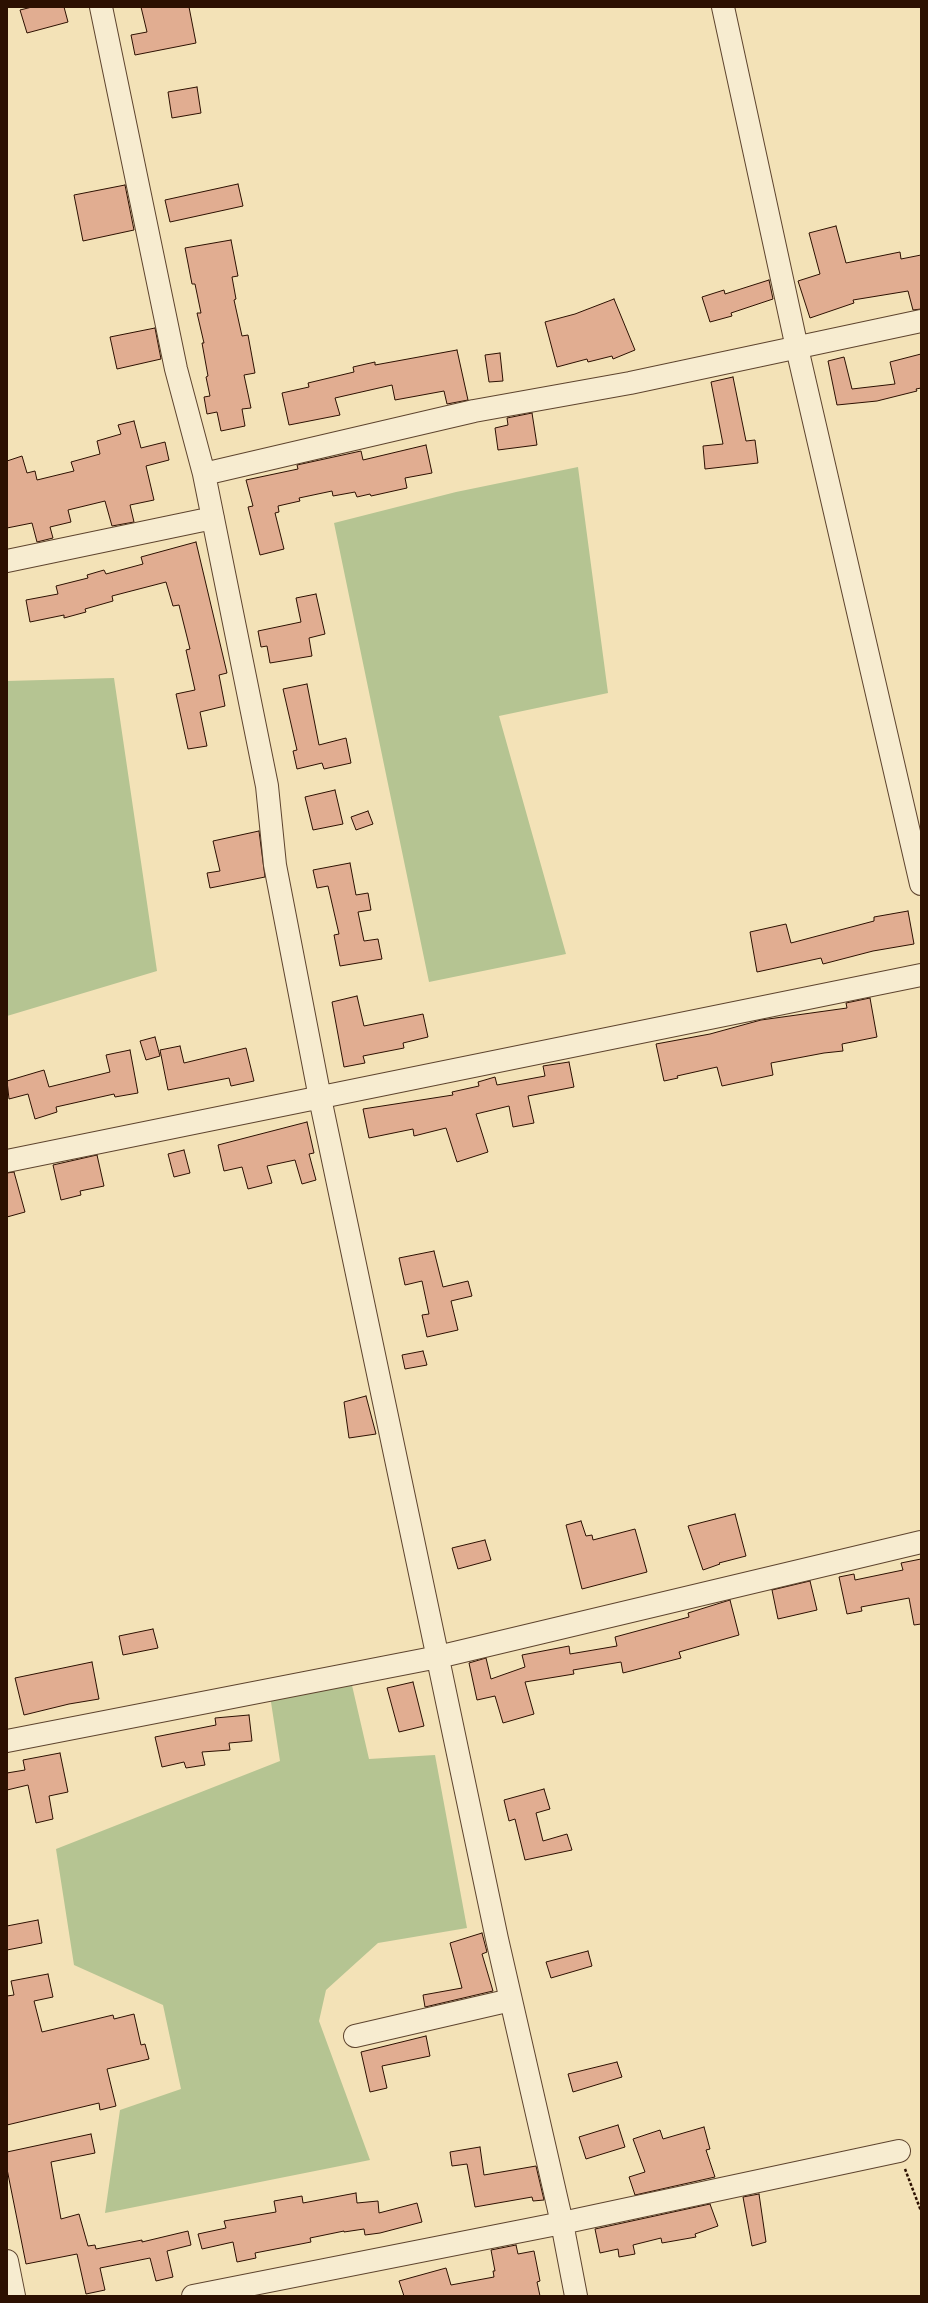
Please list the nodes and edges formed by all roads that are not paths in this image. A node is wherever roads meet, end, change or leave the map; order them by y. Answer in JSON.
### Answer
{"nodes":[{"id":1,"x":101,"y":7,"type":"edge"},
{"id":2,"x":723,"y":7,"type":"edge"},
{"id":3,"x":921,"y":321,"type":"edge"},
{"id":4,"x":797,"y":348,"type":"junction"},
{"id":5,"x":204,"y":474,"type":"junction"},
{"id":6,"x":213,"y":518,"type":"junction"},
{"id":7,"x":7,"y":561,"type":"edge"},
{"id":8,"x":921,"y":884,"type":"edge"},
{"id":9,"x":921,"y":974,"type":"edge"},
{"id":10,"x":320,"y":1098,"type":"junction"},
{"id":11,"x":7,"y":1161,"type":"edge"},
{"id":12,"x":921,"y":1542,"type":"edge"},
{"id":13,"x":438,"y":1657,"type":"junction"},
{"id":14,"x":7,"y":1741,"type":"edge"},
{"id":15,"x":511,"y":2000,"type":"junction"},
{"id":16,"x":354,"y":2036,"type":"dead end"},
{"id":17,"x":899,"y":2151,"type":"road end"},
{"id":18,"x":562,"y":2223,"type":"junction"},
{"id":19,"x":7,"y":2261,"type":"edge"},
{"id":20,"x":14,"y":2296,"type":"edge"},
{"id":21,"x":193,"y":2296,"type":"edge"},
{"id":22,"x":576,"y":2296,"type":"edge"}],
"edges":[{"from":1,"to":5,"type":"street"},
{"from":2,"to":4,"type":"street"},
{"from":3,"to":4,"type":"street"},
{"from":4,"to":5,"type":"street"},
{"from":4,"to":8,"type":"street"},
{"from":5,"to":6,"type":"street"},
{"from":6,"to":7,"type":"street"},
{"from":6,"to":10,"type":"street"},
{"from":9,"to":10,"type":"street"},
{"from":10,"to":11,"type":"street"},
{"from":10,"to":13,"type":"street"},
{"from":12,"to":13,"type":"street"},
{"from":13,"to":14,"type":"street"},
{"from":13,"to":15,"type":"street"},
{"from":15,"to":16,"type":"street"},
{"from":15,"to":18,"type":"street"},
{"from":17,"to":18,"type":"street"},
{"from":18,"to":21,"type":"street"},
{"from":18,"to":22,"type":"street"},
{"from":19,"to":20,"type":"street"}]}
